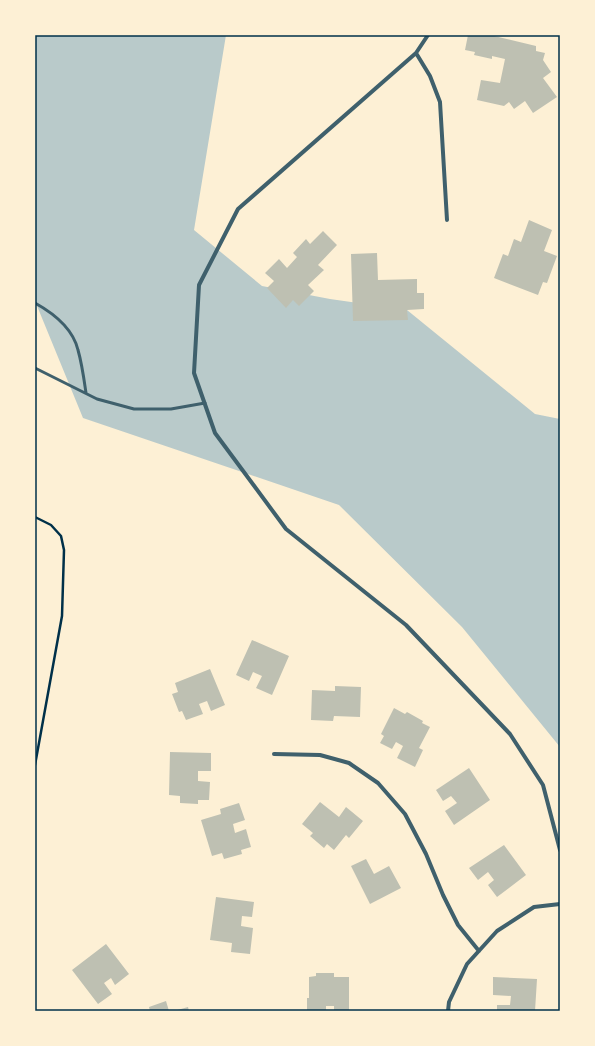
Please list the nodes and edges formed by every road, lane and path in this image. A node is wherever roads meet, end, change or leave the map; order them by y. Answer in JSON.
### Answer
{"nodes":[{"id":1,"x":428,"y":35,"type":"edge"},
{"id":2,"x":416,"y":53,"type":"junction"},
{"id":3,"x":447,"y":220,"type":"dead end"},
{"id":4,"x":35,"y":303,"type":"edge"},
{"id":5,"x":35,"y":368,"type":"edge"},
{"id":6,"x":86,"y":393,"type":"junction"},
{"id":7,"x":205,"y":402,"type":"junction"},
{"id":8,"x":35,"y":517,"type":"edge"},
{"id":9,"x":274,"y":754,"type":"dead end"},
{"id":10,"x":35,"y":766,"type":"edge"},
{"id":11,"x":560,"y":850,"type":"edge"},
{"id":12,"x":560,"y":904,"type":"edge"},
{"id":13,"x":479,"y":951,"type":"junction"},
{"id":14,"x":448,"y":1011,"type":"edge"}],
"edges":[{"from":1,"to":2,"type":"street"},
{"from":2,"to":3,"type":"street"},
{"from":2,"to":7,"type":"street"},
{"from":4,"to":6,"type":"lane"},
{"from":5,"to":6,"type":"lane"},
{"from":6,"to":7,"type":"lane"},
{"from":7,"to":11,"type":"street"},
{"from":8,"to":10,"type":"path"},
{"from":9,"to":13,"type":"street"},
{"from":12,"to":13,"type":"street"},
{"from":13,"to":14,"type":"street"}]}
